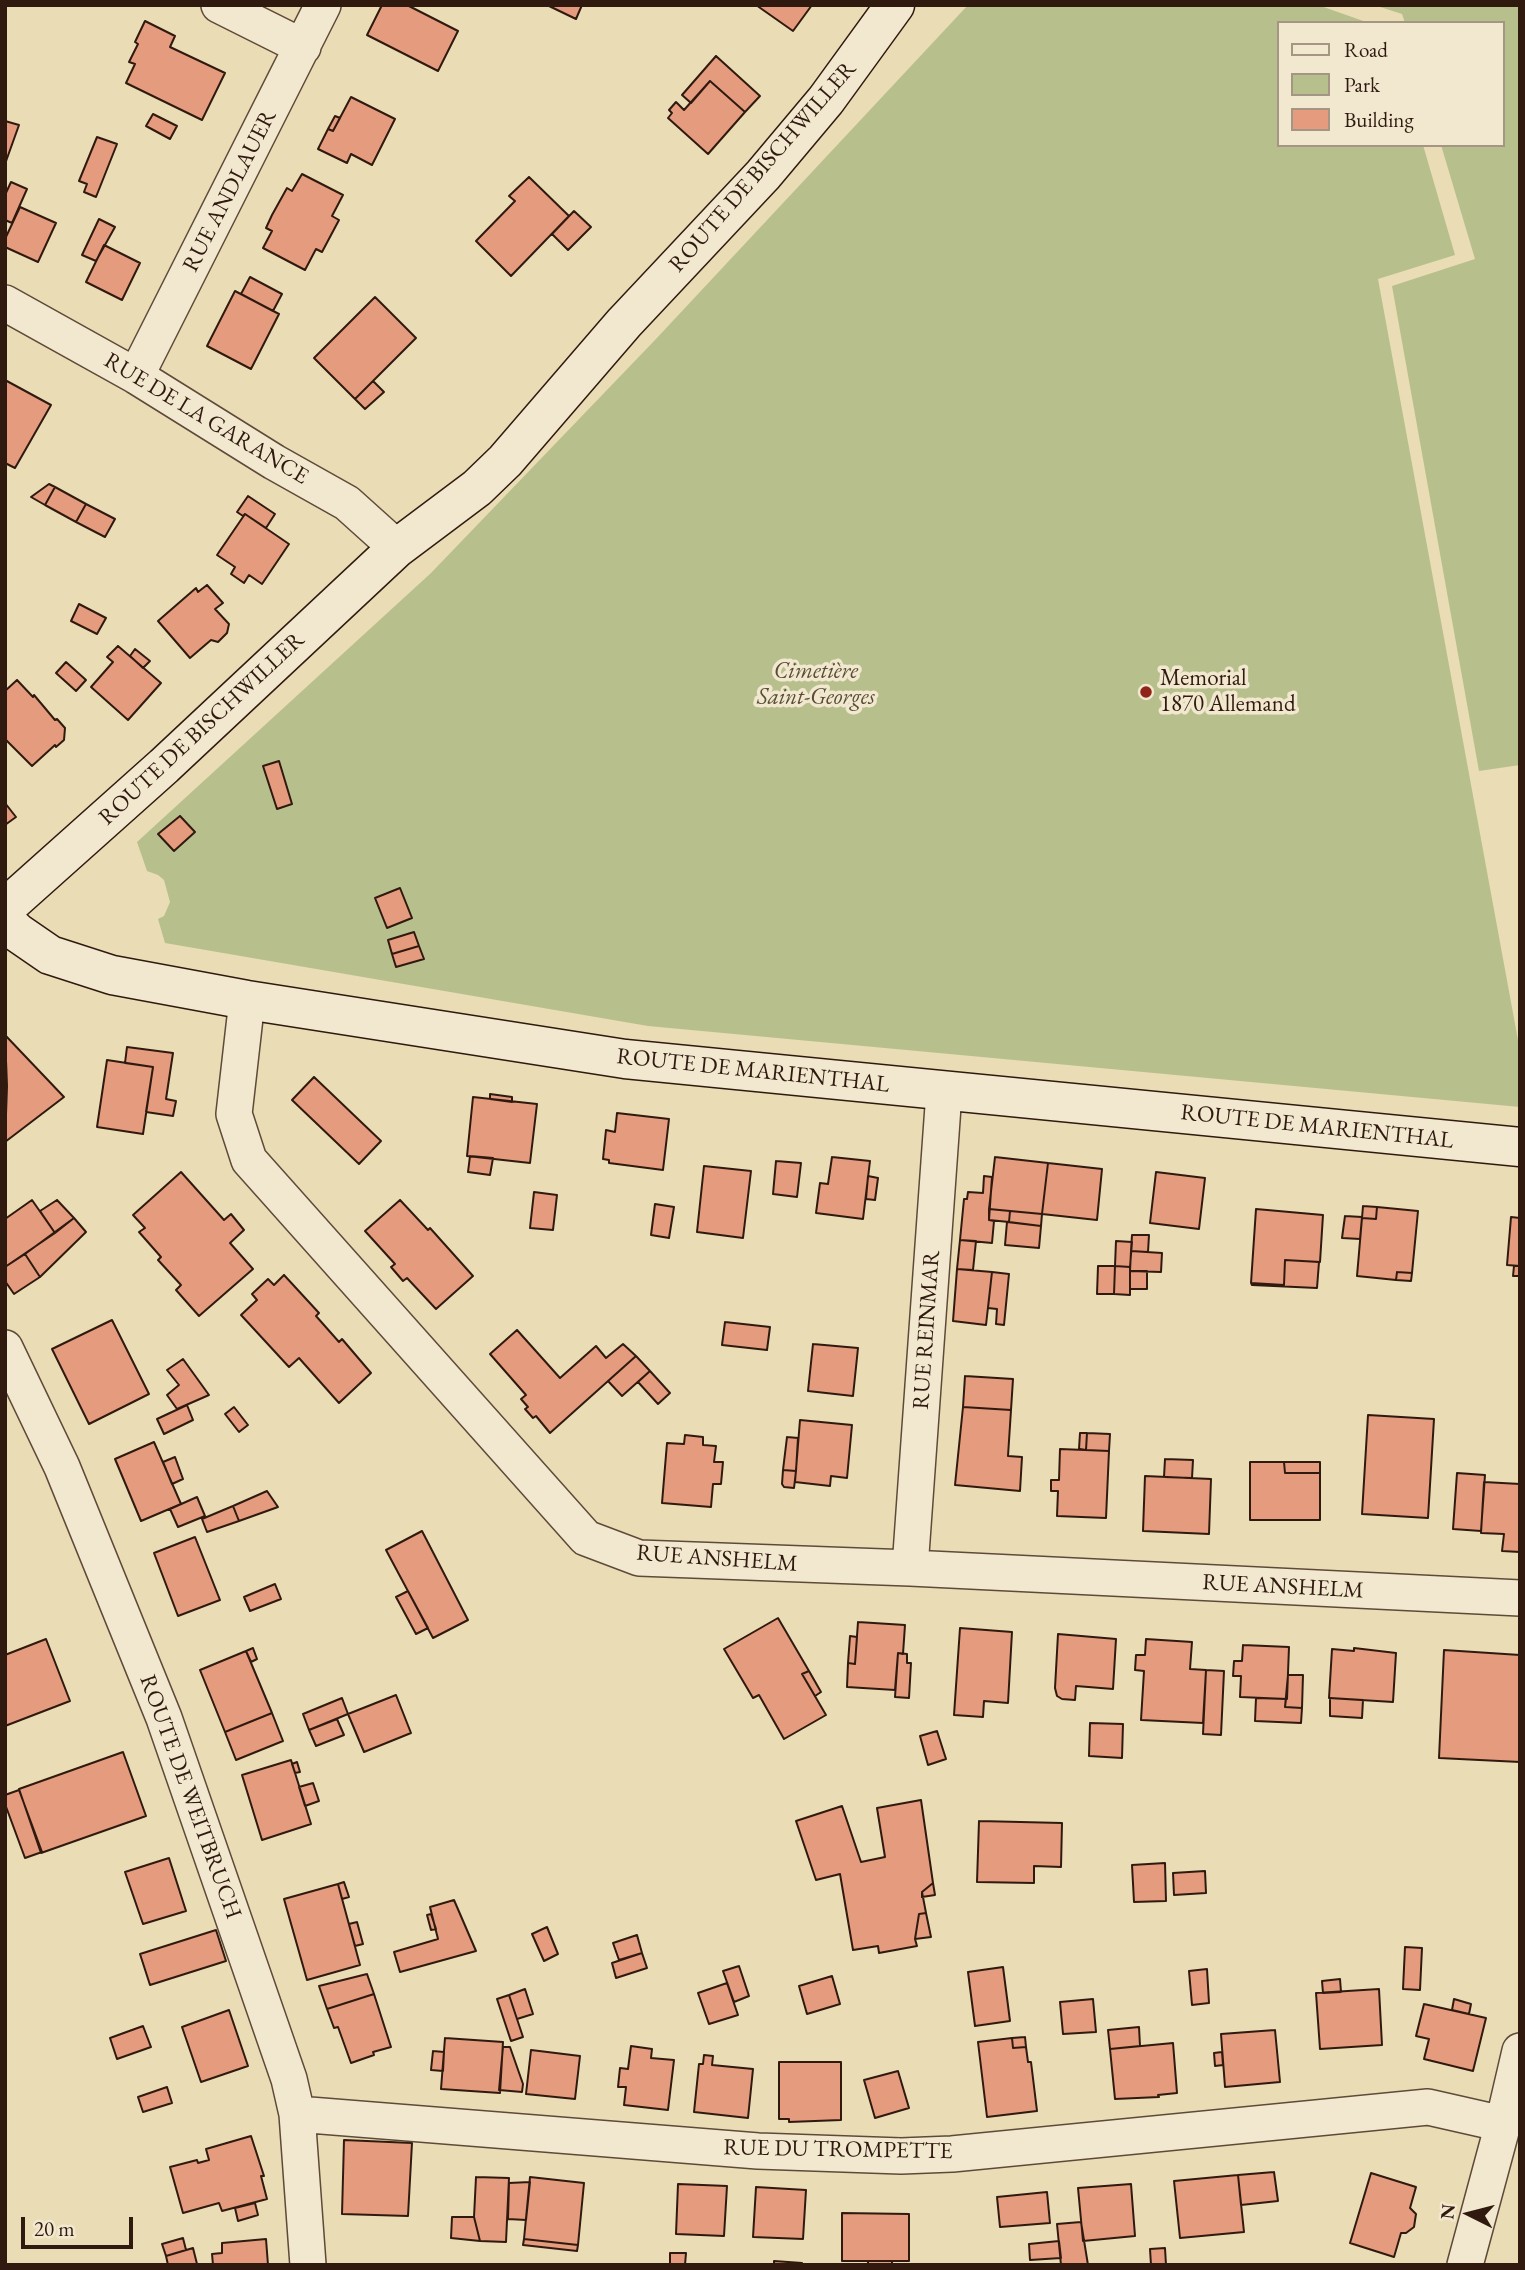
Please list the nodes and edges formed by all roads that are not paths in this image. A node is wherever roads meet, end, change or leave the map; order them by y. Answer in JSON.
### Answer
{"nodes":[{"id":1,"x":219,"y":5,"type":"edge"},
{"id":2,"x":323,"y":5,"type":"edge"},
{"id":3,"x":895,"y":5,"type":"edge"},
{"id":4,"x":303,"y":47,"type":"junction"},
{"id":5,"x":5,"y":303,"type":"edge"},
{"id":6,"x":136,"y":376,"type":"junction"},
{"id":7,"x":397,"y":548,"type":"junction"},
{"id":8,"x":5,"y":908,"type":"edge"},
{"id":9,"x":5,"y":921,"type":"edge"},
{"id":10,"x":247,"y":1000,"type":"junction"},
{"id":11,"x":944,"y":1091,"type":"junction"},
{"id":12,"x":1520,"y":1147,"type":"edge"},
{"id":13,"x":5,"y":1348,"type":"edge"},
{"id":14,"x":910,"y":1568,"type":"junction"},
{"id":15,"x":1520,"y":1598,"type":"edge"},
{"id":16,"x":1520,"y":2051,"type":"edge"},
{"id":17,"x":297,"y":2114,"type":"junction"},
{"id":18,"x":1503,"y":2124,"type":"junction"},
{"id":19,"x":308,"y":2265,"type":"edge"},
{"id":20,"x":1465,"y":2265,"type":"edge"}],
"edges":[{"from":1,"to":4,"type":"street"},
{"from":2,"to":4,"type":"street","name":"RUE ANDLAUER"},
{"from":3,"to":7,"type":"street","name":"ROUTE DE BISCHWILLER"},
{"from":4,"to":6,"type":"street","name":"RUE ANDLAUER"},
{"from":5,"to":6,"type":"street","name":"RUE DE LA GARANCE"},
{"from":6,"to":7,"type":"street","name":"RUE DE LA GARANCE"},
{"from":7,"to":8,"type":"street","name":"ROUTE DE BISCHWILLER"},
{"from":9,"to":10,"type":"street","name":"ROUTE DE MARIENTHAL"},
{"from":10,"to":11,"type":"street","name":"ROUTE DE MARIENTHAL"},
{"from":10,"to":14,"type":"street","name":"RUE ANSHELM"},
{"from":11,"to":12,"type":"street","name":"ROUTE DE MARIENTHAL"},
{"from":11,"to":14,"type":"street","name":"RUE REINMAR"},
{"from":13,"to":17,"type":"street","name":"ROUTE DE WEITBRUCH"},
{"from":14,"to":15,"type":"street","name":"RUE ANSHELM"},
{"from":16,"to":18,"type":"street"},
{"from":17,"to":18,"type":"street","name":"RUE DU TROMPETTE"},
{"from":17,"to":19,"type":"street","name":"ROUTE DE WEITBRUCH"},
{"from":18,"to":20,"type":"street"}]}
